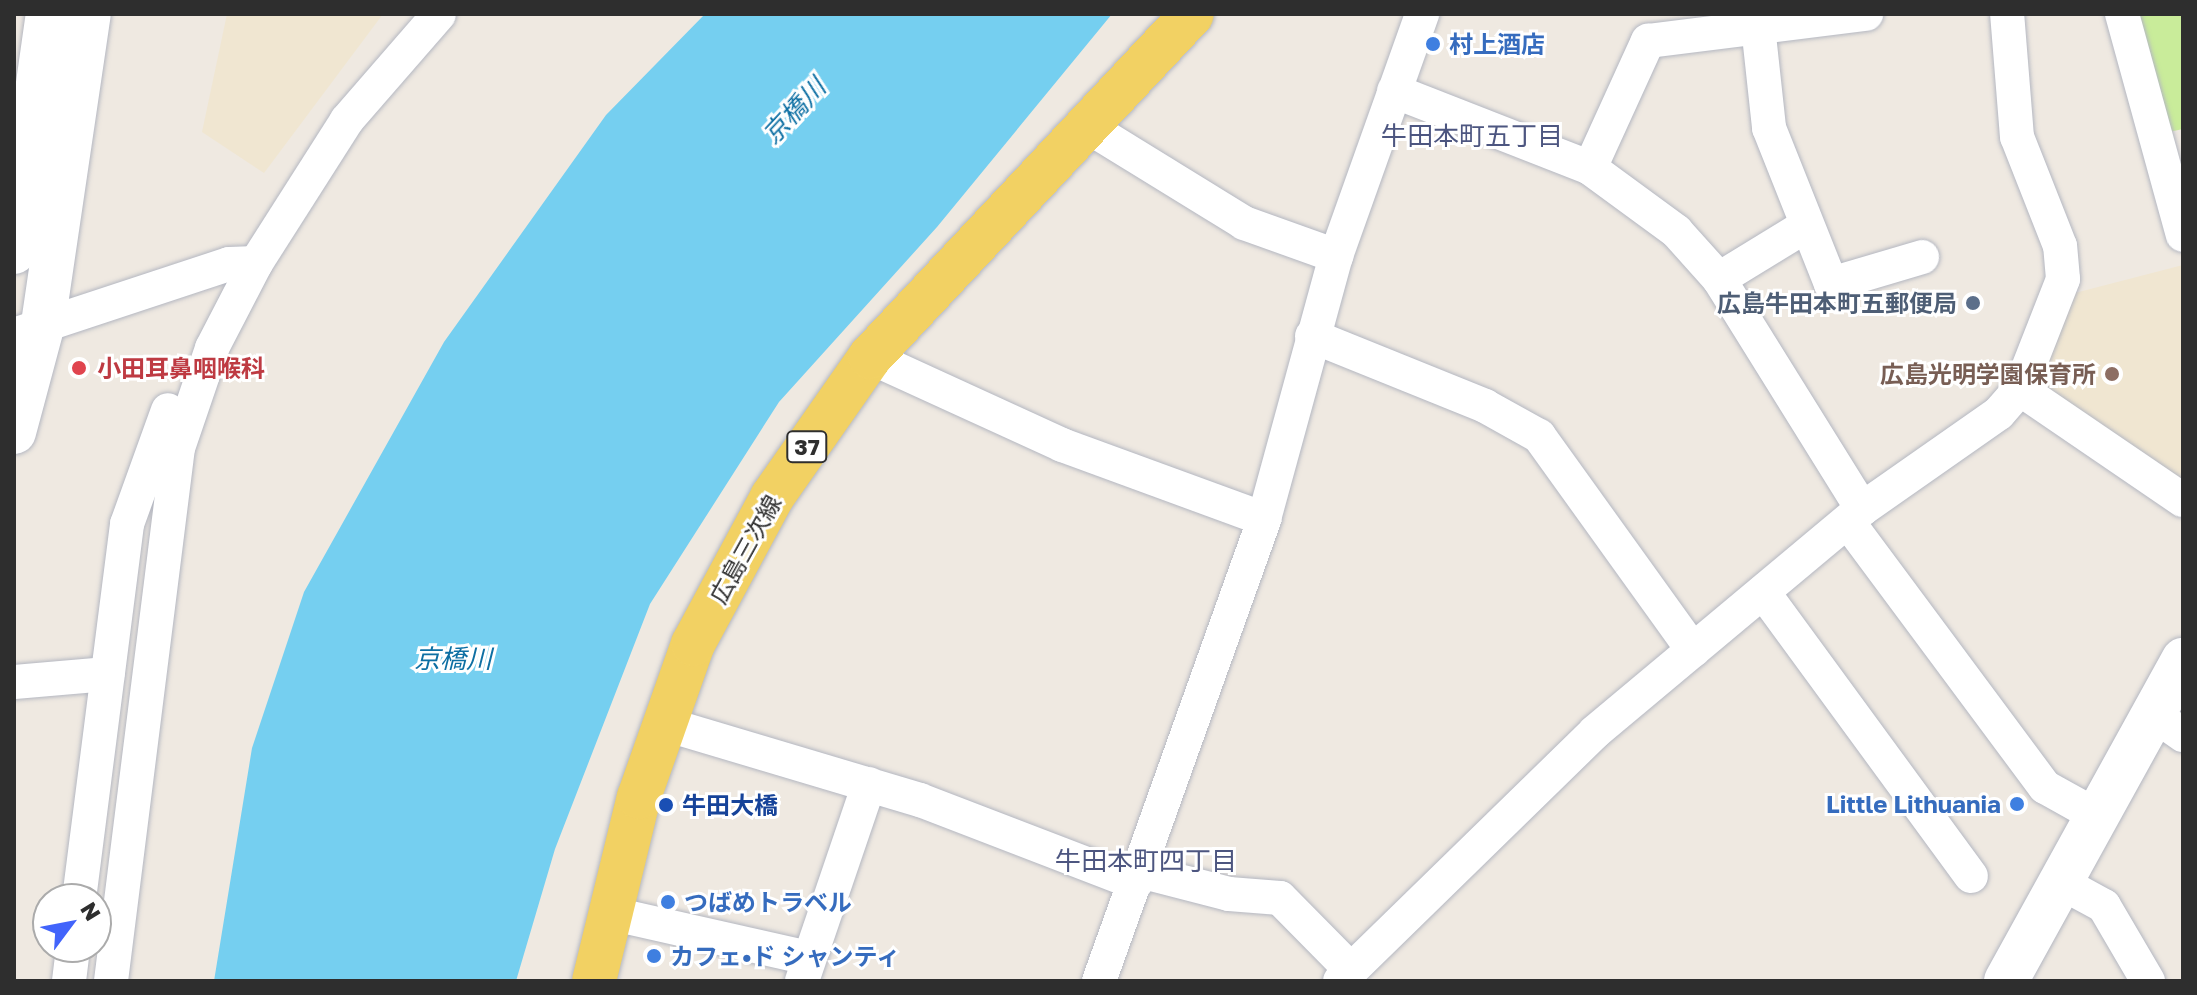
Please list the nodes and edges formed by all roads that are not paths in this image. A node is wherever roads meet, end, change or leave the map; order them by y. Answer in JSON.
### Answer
{"nodes":[{"id":1,"x":48,"y":14,"type":"edge"},
{"id":2,"x":89,"y":14,"type":"edge"},
{"id":3,"x":405,"y":14,"type":"edge"},
{"id":4,"x":439,"y":14,"type":"edge"},
{"id":5,"x":1192,"y":14,"type":"edge"},
{"id":6,"x":1422,"y":14,"type":"edge"},
{"id":7,"x":1866,"y":14,"type":"edge"},
{"id":8,"x":2007,"y":14,"type":"edge"},
{"id":9,"x":2122,"y":14,"type":"edge"},
{"id":10,"x":1758,"y":26,"type":"junction"},
{"id":11,"x":1394,"y":91,"type":"junction"},
{"id":12,"x":1085,"y":125,"type":"junction"},
{"id":13,"x":1590,"y":168,"type":"junction"},
{"id":14,"x":1807,"y":225,"type":"junction"},
{"id":15,"x":2183,"y":235,"type":"edge"},
{"id":16,"x":14,"y":252,"type":"edge"},
{"id":17,"x":1336,"y":256,"type":"junction"},
{"id":18,"x":1922,"y":257,"type":"dead end"},
{"id":19,"x":242,"y":263,"type":"junction"},
{"id":20,"x":1719,"y":279,"type":"junction"},
{"id":21,"x":29,"y":330,"type":"edge"},
{"id":22,"x":1312,"y":336,"type":"junction"},
{"id":23,"x":870,"y":357,"type":"junction"},
{"id":24,"x":2020,"y":389,"type":"junction"},
{"id":25,"x":14,"y":432,"type":"edge"},
{"id":26,"x":2183,"y":500,"type":"edge"},
{"id":27,"x":1855,"y":515,"type":"junction"},
{"id":28,"x":1264,"y":519,"type":"junction"},
{"id":29,"x":1763,"y":592,"type":"junction"},
{"id":30,"x":1693,"y":650,"type":"junction"},
{"id":31,"x":2183,"y":660,"type":"edge"},
{"id":32,"x":108,"y":674,"type":"junction"},
{"id":33,"x":14,"y":682,"type":"edge"},
{"id":34,"x":665,"y":724,"type":"junction"},
{"id":35,"x":2168,"y":724,"type":"edge"},
{"id":36,"x":869,"y":784,"type":"junction"},
{"id":37,"x":2097,"y":816,"type":"junction"},
{"id":38,"x":1971,"y":876,"type":"dead end"},
{"id":39,"x":1138,"y":877,"type":"junction"},
{"id":40,"x":2060,"y":882,"type":"junction"},
{"id":41,"x":81,"y":883,"type":"edge"},
{"id":42,"x":609,"y":913,"type":"junction"},
{"id":43,"x":805,"y":970,"type":"edge"},
{"id":44,"x":1344,"y":974,"type":"edge"},
{"id":45,"x":111,"y":981,"type":"edge"},
{"id":46,"x":594,"y":981,"type":"edge"},
{"id":47,"x":1099,"y":981,"type":"edge"},
{"id":48,"x":2006,"y":981,"type":"edge"},
{"id":49,"x":2148,"y":981,"type":"edge"}],
"edges":[{"from":1,"to":16,"type":"street"},
{"from":2,"to":21,"type":"street"},
{"from":3,"to":19,"type":"street"},
{"from":4,"to":19,"type":"street"},
{"from":5,"to":12,"type":"main road","name":"広島三次線","number":"37"},
{"from":6,"to":11,"type":"street"},
{"from":7,"to":10,"type":"street"},
{"from":8,"to":24,"type":"street"},
{"from":9,"to":15,"type":"street"},
{"from":10,"to":13,"type":"street"},
{"from":10,"to":14,"type":"street"},
{"from":11,"to":13,"type":"street"},
{"from":11,"to":17,"type":"street"},
{"from":12,"to":17,"type":"street"},
{"from":12,"to":23,"type":"main road","name":"広島三次線","number":"37"},
{"from":13,"to":20,"type":"street"},
{"from":14,"to":18,"type":"street"},
{"from":14,"to":20,"type":"street"},
{"from":17,"to":22,"type":"street"},
{"from":19,"to":21,"type":"street"},
{"from":19,"to":32,"type":"street"},
{"from":19,"to":45,"type":"street"},
{"from":20,"to":27,"type":"street"},
{"from":21,"to":25,"type":"street"},
{"from":22,"to":28,"type":"street"},
{"from":22,"to":30,"type":"street"},
{"from":23,"to":28,"type":"street"},
{"from":23,"to":34,"type":"main road","name":"広島三次線","number":"37"},
{"from":24,"to":26,"type":"street"},
{"from":24,"to":27,"type":"street"},
{"from":27,"to":29,"type":"street"},
{"from":27,"to":37,"type":"street"},
{"from":28,"to":39,"type":"street"},
{"from":29,"to":30,"type":"street"},
{"from":29,"to":38,"type":"street"},
{"from":30,"to":44,"type":"street"},
{"from":31,"to":35,"type":"street"},
{"from":32,"to":33,"type":"street"},
{"from":32,"to":41,"type":"street"},
{"from":34,"to":36,"type":"street"},
{"from":34,"to":42,"type":"main road","name":"広島三次線","number":"37"},
{"from":35,"to":37,"type":"street"},
{"from":36,"to":39,"type":"street"},
{"from":36,"to":43,"type":"street"},
{"from":37,"to":40,"type":"street"},
{"from":39,"to":44,"type":"street"},
{"from":39,"to":47,"type":"street"},
{"from":40,"to":48,"type":"street"},
{"from":40,"to":49,"type":"street"},
{"from":42,"to":43,"type":"street"},
{"from":42,"to":46,"type":"main road","name":"広島三次線","number":"37"}]}
